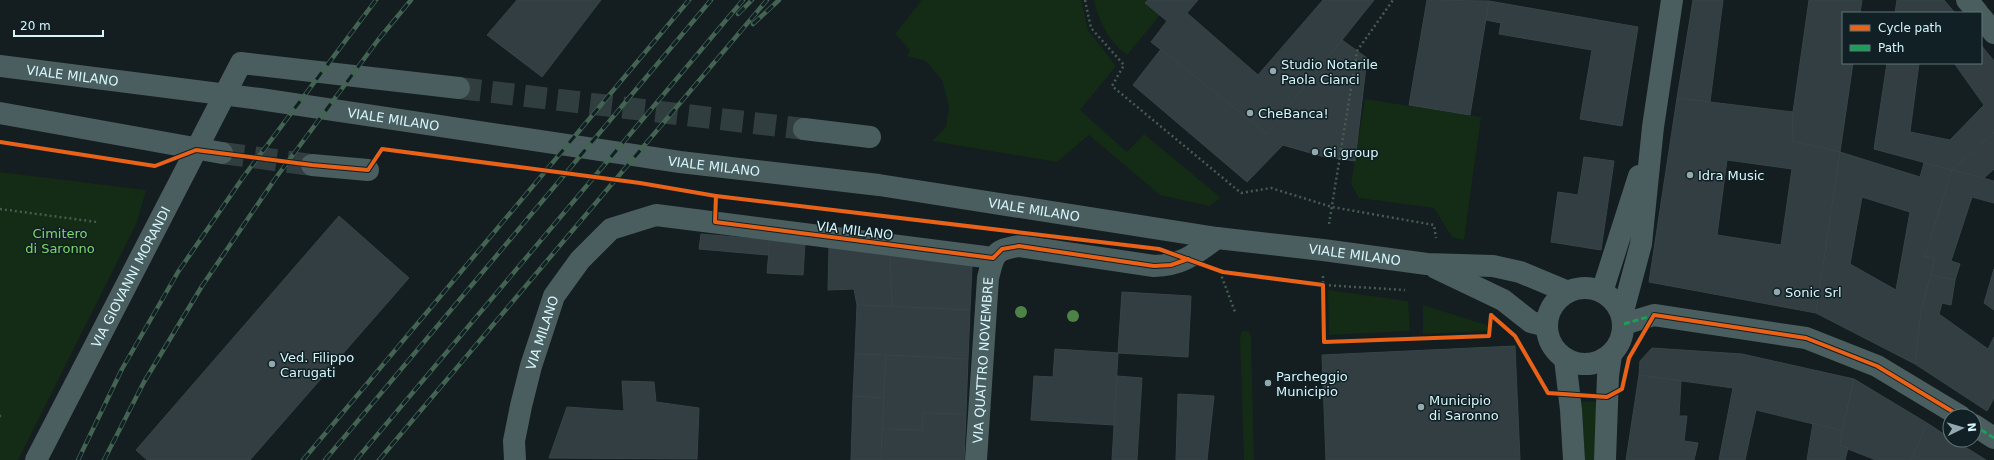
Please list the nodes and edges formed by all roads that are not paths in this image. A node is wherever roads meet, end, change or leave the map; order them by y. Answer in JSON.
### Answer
{"nodes":[{"id":1,"x":1672,"y":0,"type":"edge"},
{"id":2,"x":1967,"y":0,"type":"edge"},
{"id":3,"x":1977,"y":12,"type":"edge"},
{"id":4,"x":1982,"y":18,"type":"edge"},
{"id":5,"x":1994,"y":33,"type":"edge"},
{"id":6,"x":0,"y":66,"type":"edge"},
{"id":7,"x":459,"y":88,"type":"tunnel mouth"},
{"id":8,"x":226,"y":94,"type":"junction"},
{"id":9,"x":0,"y":113,"type":"edge"},
{"id":10,"x":1654,"y":127,"type":"junction"},
{"id":11,"x":804,"y":129,"type":"tunnel mouth"},
{"id":12,"x":870,"y":137,"type":"dead end"},
{"id":13,"x":196,"y":150,"type":"junction"},
{"id":14,"x":222,"y":153,"type":"tunnel mouth"},
{"id":15,"x":312,"y":165,"type":"tunnel mouth"},
{"id":16,"x":368,"y":170,"type":"dead end"},
{"id":17,"x":1217,"y":238,"type":"junction"},
{"id":18,"x":993,"y":258,"type":"junction"},
{"id":19,"x":1427,"y":264,"type":"junction"},
{"id":20,"x":1568,"y":292,"type":"junction"},
{"id":21,"x":1602,"y":292,"type":"junction"},
{"id":22,"x":1623,"y":319,"type":"junction"},
{"id":23,"x":1547,"y":326,"type":"junction"},
{"id":24,"x":1611,"y":355,"type":"junction"},
{"id":25,"x":1565,"y":359,"type":"junction"},
{"id":26,"x":1947,"y":408,"type":"edge"},
{"id":27,"x":1982,"y":430,"type":"edge"},
{"id":28,"x":1994,"y":438,"type":"edge"},
{"id":29,"x":36,"y":460,"type":"edge"},
{"id":30,"x":515,"y":460,"type":"edge"},
{"id":31,"x":976,"y":460,"type":"edge"},
{"id":32,"x":1574,"y":460,"type":"edge"},
{"id":33,"x":1605,"y":460,"type":"edge"}],
"edges":[{"from":1,"to":10,"type":"street"},
{"from":2,"to":3,"type":"street"},
{"from":4,"to":5,"type":"street"},
{"from":6,"to":8,"type":"street","name":"VIALE MILANO"},
{"from":7,"to":8,"type":"street","name":"VIA GIOVANNI MORANDI"},
{"from":8,"to":13,"type":"street","name":"VIA GIOVANNI MORANDI"},
{"from":8,"to":17,"type":"street","name":"VIALE MILANO"},
{"from":9,"to":13,"type":"street"},
{"from":10,"to":21,"type":"street"},
{"from":10,"to":22,"type":"street"},
{"from":11,"to":12,"type":"street"},
{"from":13,"to":14,"type":"street"},
{"from":13,"to":29,"type":"street","name":"VIA GIOVANNI MORANDI"},
{"from":15,"to":16,"type":"street"},
{"from":17,"to":18,"type":"street","name":"VIA QUATTRO NOVEMBRE"},
{"from":17,"to":19,"type":"street","name":"VIALE MILANO"},
{"from":18,"to":30,"type":"street","name":"VIA MILANO"},
{"from":18,"to":31,"type":"street","name":"VIA QUATTRO NOVEMBRE"},
{"from":19,"to":20,"type":"street","name":"VIALE MILANO"},
{"from":19,"to":23,"type":"street","name":"VIALE MILANO"},
{"from":20,"to":21,"type":"street"},
{"from":20,"to":23,"type":"street"},
{"from":21,"to":22,"type":"street"},
{"from":22,"to":24,"type":"street"},
{"from":22,"to":26,"type":"street"},
{"from":23,"to":25,"type":"street"},
{"from":24,"to":25,"type":"street"},
{"from":24,"to":33,"type":"street"},
{"from":25,"to":32,"type":"street"},
{"from":27,"to":28,"type":"street"}]}
